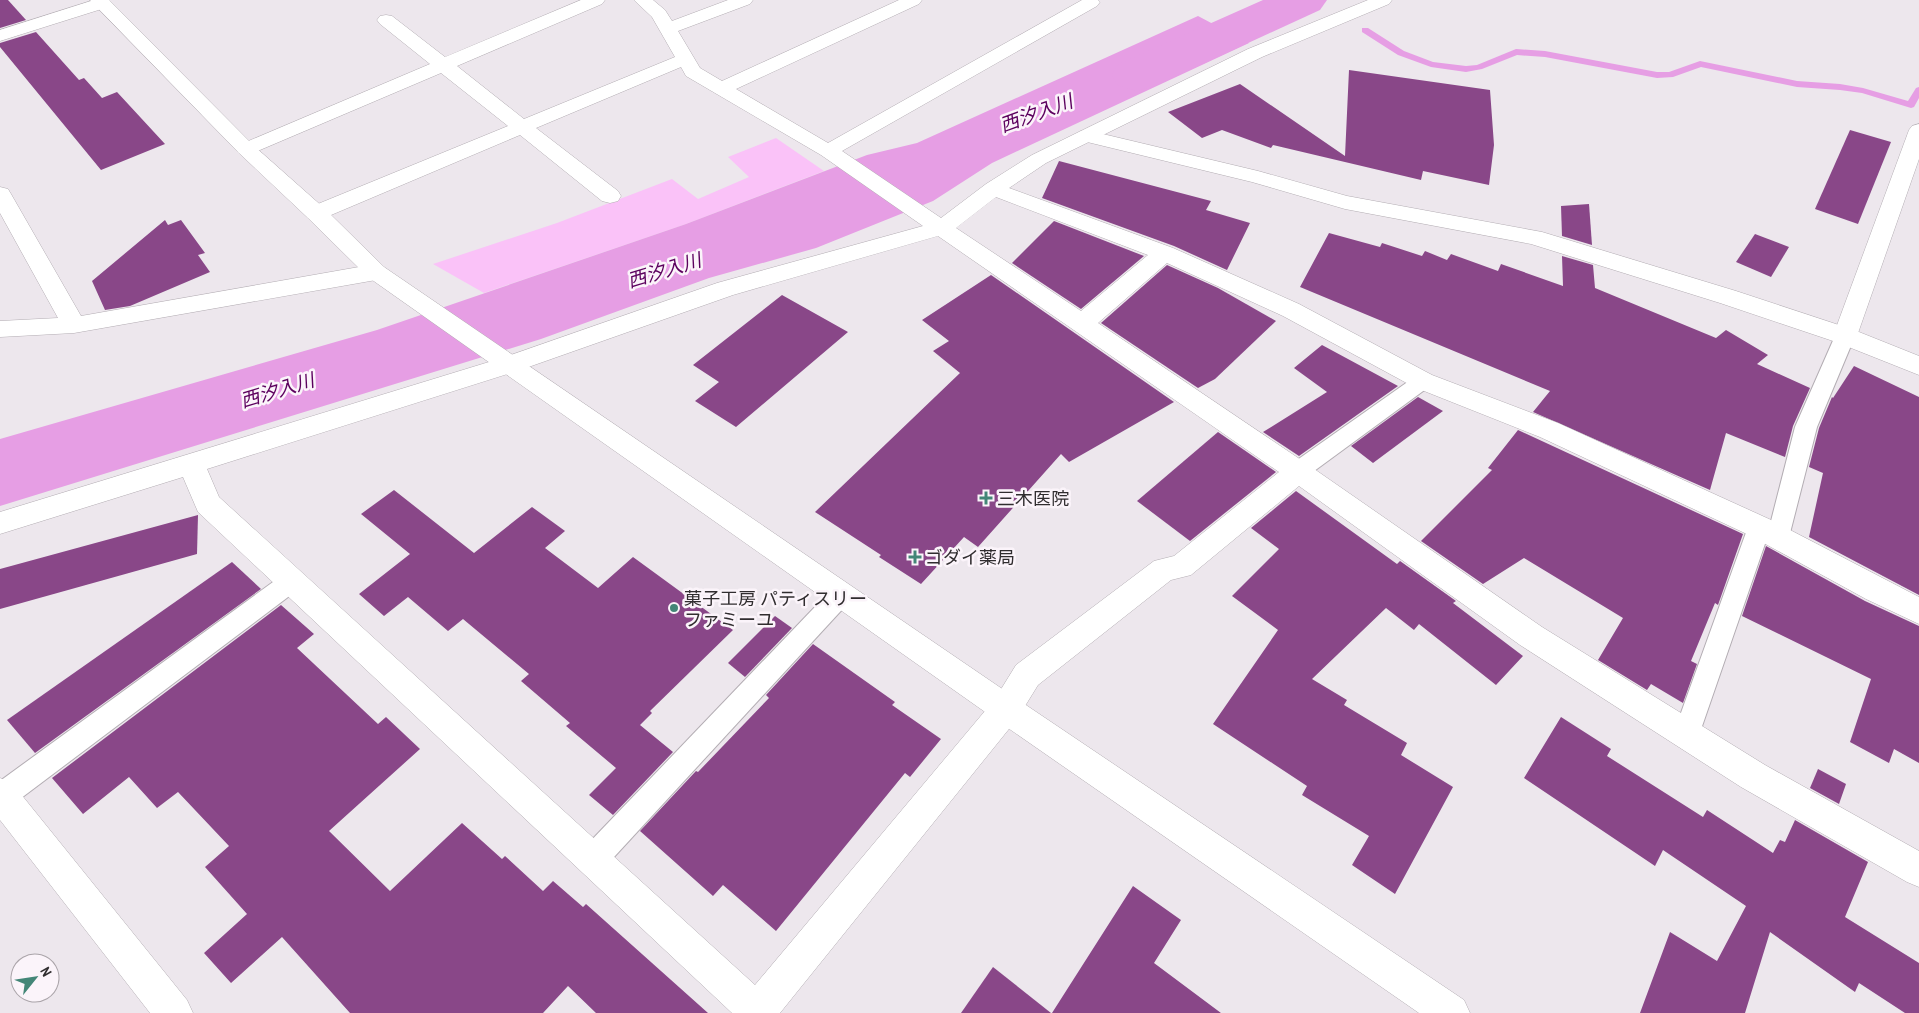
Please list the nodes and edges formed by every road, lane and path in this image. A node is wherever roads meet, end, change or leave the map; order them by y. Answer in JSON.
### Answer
{"nodes":[{"id":1,"x":596,"y":0,"type":"edge"},
{"id":2,"x":643,"y":0,"type":"edge"},
{"id":3,"x":744,"y":0,"type":"edge"},
{"id":4,"x":913,"y":0,"type":"edge"},
{"id":5,"x":1087,"y":0,"type":"edge"},
{"id":6,"x":1383,"y":0,"type":"edge"},
{"id":7,"x":100,"y":2,"type":"edge"},
{"id":8,"x":386,"y":20,"type":"dead end"},
{"id":9,"x":668,"y":29,"type":"junction"},
{"id":10,"x":0,"y":36,"type":"edge"},
{"id":11,"x":685,"y":60,"type":"junction"},
{"id":12,"x":445,"y":66,"type":"junction"},
{"id":13,"x":720,"y":88,"type":"junction"},
{"id":14,"x":524,"y":127,"type":"junction"},
{"id":15,"x":1919,"y":130,"type":"edge"},
{"id":16,"x":1086,"y":136,"type":"junction"},
{"id":17,"x":246,"y":149,"type":"junction"},
{"id":18,"x":828,"y":151,"type":"junction"},
{"id":19,"x":993,"y":189,"type":"junction"},
{"id":20,"x":610,"y":196,"type":"dead end"},
{"id":21,"x":1,"y":199,"type":"edge"},
{"id":22,"x":316,"y":213,"type":"junction"},
{"id":23,"x":942,"y":228,"type":"junction"},
{"id":24,"x":1165,"y":252,"type":"junction"},
{"id":25,"x":376,"y":272,"type":"junction"},
{"id":26,"x":1082,"y":324,"type":"junction"},
{"id":27,"x":74,"y":325,"type":"junction"},
{"id":28,"x":0,"y":329,"type":"edge"},
{"id":29,"x":1845,"y":336,"type":"junction"},
{"id":30,"x":511,"y":364,"type":"junction"},
{"id":31,"x":1919,"y":366,"type":"edge"},
{"id":32,"x":1423,"y":381,"type":"junction"},
{"id":33,"x":191,"y":464,"type":"junction"},
{"id":34,"x":1298,"y":471,"type":"junction"},
{"id":35,"x":0,"y":522,"type":"edge"},
{"id":36,"x":1769,"y":532,"type":"junction"},
{"id":37,"x":292,"y":581,"type":"junction"},
{"id":38,"x":842,"y":594,"type":"junction"},
{"id":39,"x":1919,"y":611,"type":"edge"},
{"id":40,"x":1006,"y":709,"type":"junction"},
{"id":41,"x":1686,"y":735,"type":"junction"},
{"id":42,"x":1,"y":795,"type":"edge"},
{"id":43,"x":593,"y":859,"type":"junction"},
{"id":44,"x":1919,"y":870,"type":"edge"},
{"id":45,"x":757,"y":1012,"type":"edge"},
{"id":46,"x":174,"y":1013,"type":"edge"},
{"id":47,"x":1451,"y":1013,"type":"edge"}],
"edges":[{"from":1,"to":12,"type":"street"},
{"from":2,"to":9,"type":"street"},
{"from":3,"to":9,"type":"street"},
{"from":4,"to":13,"type":"street"},
{"from":5,"to":18,"type":"street"},
{"from":6,"to":16,"type":"street"},
{"from":7,"to":10,"type":"street"},
{"from":7,"to":17,"type":"street"},
{"from":8,"to":12,"type":"street"},
{"from":9,"to":11,"type":"street"},
{"from":11,"to":13,"type":"street"},
{"from":11,"to":14,"type":"street"},
{"from":12,"to":14,"type":"street"},
{"from":12,"to":17,"type":"street"},
{"from":13,"to":18,"type":"street"},
{"from":14,"to":20,"type":"street"},
{"from":14,"to":22,"type":"street"},
{"from":15,"to":29,"type":"street"},
{"from":16,"to":19,"type":"street"},
{"from":16,"to":29,"type":"street"},
{"from":17,"to":22,"type":"street"},
{"from":18,"to":23,"type":"street"},
{"from":19,"to":23,"type":"street"},
{"from":19,"to":24,"type":"street"},
{"from":21,"to":27,"type":"street"},
{"from":22,"to":25,"type":"street"},
{"from":23,"to":26,"type":"street"},
{"from":23,"to":30,"type":"street"},
{"from":24,"to":26,"type":"street"},
{"from":24,"to":32,"type":"street"},
{"from":25,"to":27,"type":"street"},
{"from":25,"to":30,"type":"street"},
{"from":26,"to":34,"type":"street"},
{"from":27,"to":28,"type":"street"},
{"from":29,"to":31,"type":"street"},
{"from":29,"to":36,"type":"lane"},
{"from":30,"to":33,"type":"street"},
{"from":30,"to":38,"type":"street"},
{"from":32,"to":34,"type":"lane"},
{"from":32,"to":36,"type":"street"},
{"from":33,"to":35,"type":"street"},
{"from":33,"to":37,"type":"street"},
{"from":34,"to":40,"type":"street"},
{"from":34,"to":41,"type":"street"},
{"from":36,"to":39,"type":"street"},
{"from":36,"to":41,"type":"lane"},
{"from":37,"to":42,"type":"lane"},
{"from":37,"to":43,"type":"street"},
{"from":38,"to":40,"type":"street"},
{"from":38,"to":43,"type":"lane"},
{"from":40,"to":45,"type":"street"},
{"from":40,"to":47,"type":"street"},
{"from":41,"to":44,"type":"street"},
{"from":42,"to":46,"type":"street"},
{"from":43,"to":45,"type":"street"}]}
